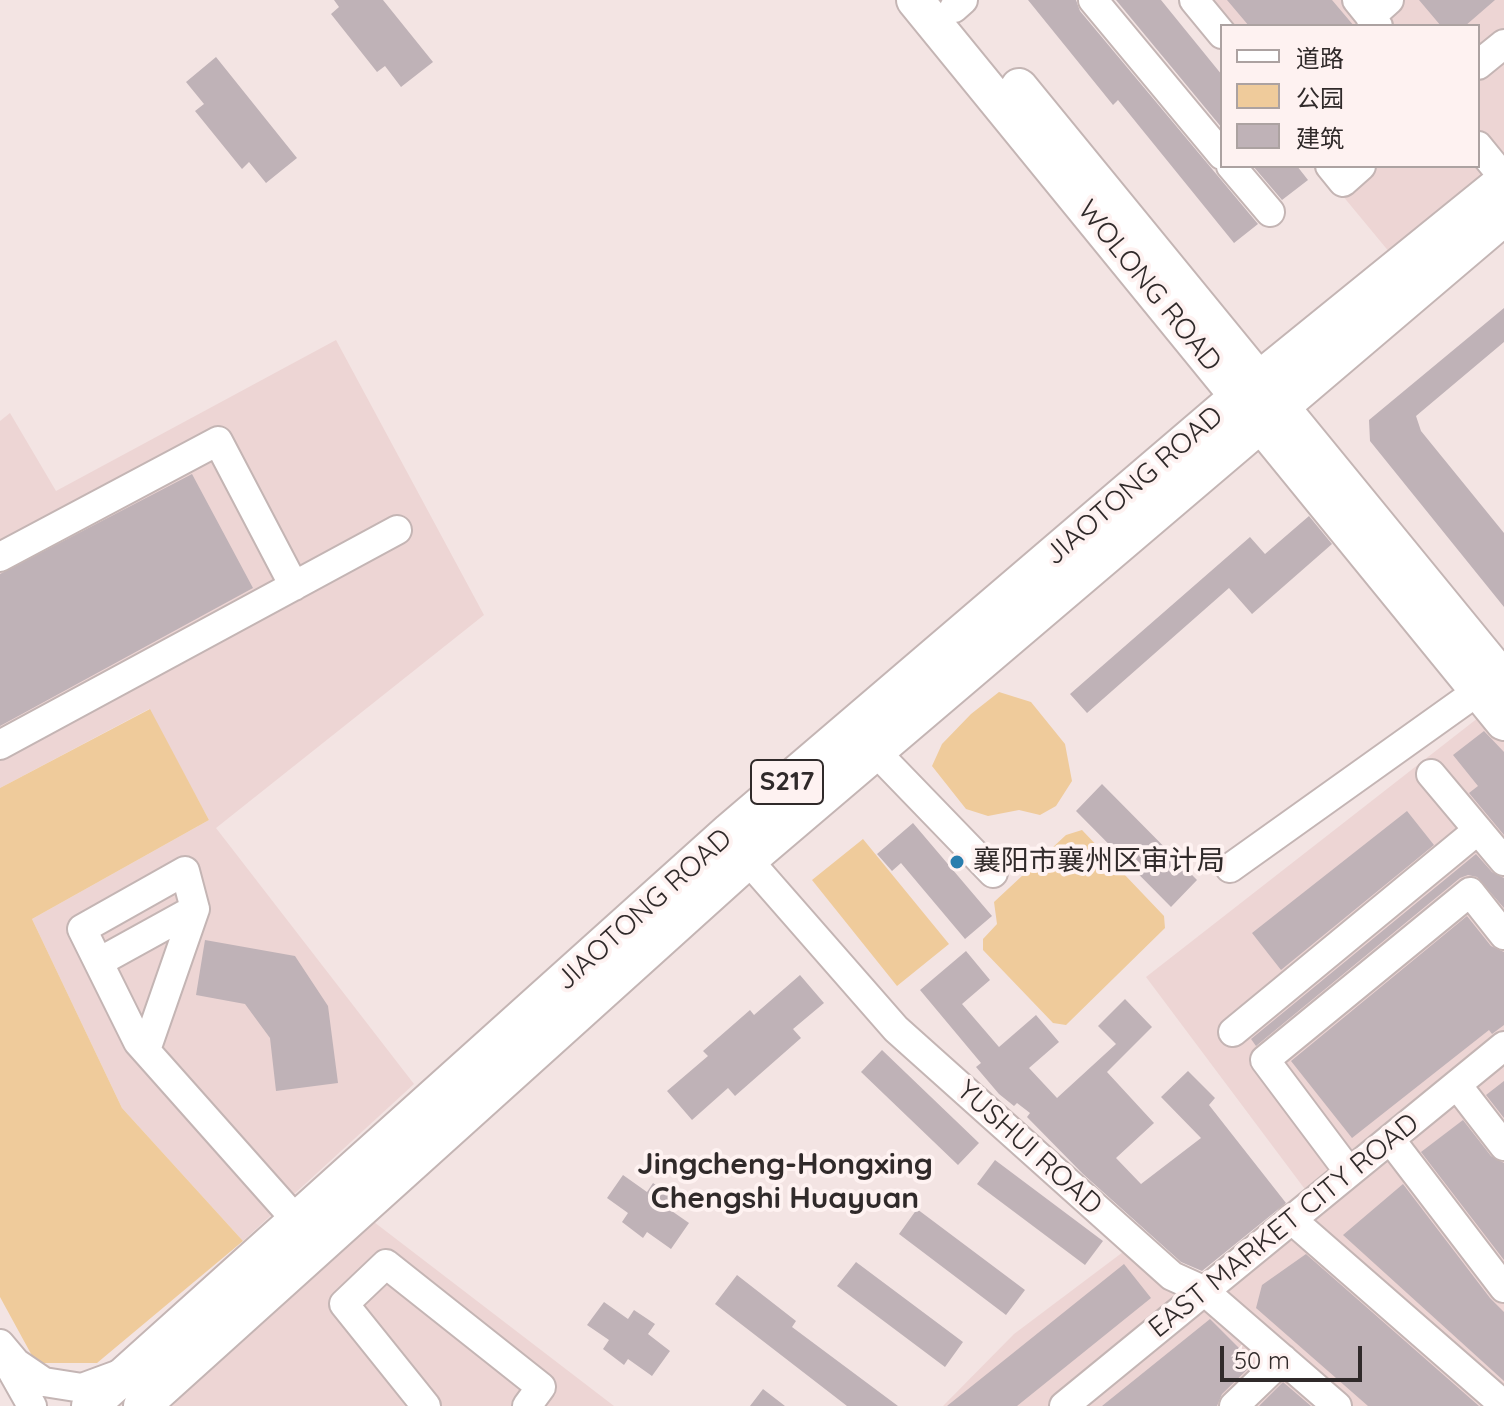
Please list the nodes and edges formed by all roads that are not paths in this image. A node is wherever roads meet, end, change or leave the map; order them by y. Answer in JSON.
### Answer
{"nodes":[{"id":1,"x":915,"y":0,"type":"edge"},
{"id":2,"x":1093,"y":0,"type":"edge"},
{"id":3,"x":1194,"y":0,"type":"edge"},
{"id":4,"x":955,"y":3,"type":"edge"},
{"id":5,"x":1220,"y":32,"type":"edge"},
{"id":6,"x":1504,"y":44,"type":"edge"},
{"id":7,"x":1480,"y":63,"type":"edge"},
{"id":8,"x":1480,"y":149,"type":"edge"},
{"id":9,"x":1220,"y":153,"type":"edge"},
{"id":10,"x":1233,"y":168,"type":"edge"},
{"id":11,"x":1332,"y":168,"type":"edge"},
{"id":12,"x":1359,"y":168,"type":"edge"},
{"id":13,"x":1504,"y":180,"type":"edge"},
{"id":14,"x":1270,"y":212,"type":"dead end"},
{"id":15,"x":1504,"y":217,"type":"edge"},
{"id":16,"x":1259,"y":401,"type":"junction"},
{"id":17,"x":397,"y":530,"type":"dead end"},
{"id":18,"x":0,"y":557,"type":"edge"},
{"id":19,"x":294,"y":586,"type":"junction"},
{"id":20,"x":1491,"y":685,"type":"edge"},
{"id":21,"x":1504,"y":722,"type":"edge"},
{"id":22,"x":0,"y":745,"type":"edge"},
{"id":23,"x":875,"y":751,"type":"junction"},
{"id":24,"x":1431,"y":774,"type":"dead end"},
{"id":25,"x":1478,"y":830,"type":"junction"},
{"id":26,"x":748,"y":860,"type":"junction"},
{"id":27,"x":1504,"y":861,"type":"edge"},
{"id":28,"x":1230,"y":868,"type":"dead end"},
{"id":29,"x":993,"y":873,"type":"dead end"},
{"id":30,"x":195,"y":909,"type":"junction"},
{"id":31,"x":1504,"y":935,"type":"edge"},
{"id":32,"x":99,"y":962,"type":"junction"},
{"id":33,"x":1233,"y":1032,"type":"dead end"},
{"id":34,"x":1504,"y":1046,"type":"edge"},
{"id":35,"x":146,"y":1050,"type":"junction"},
{"id":36,"x":1457,"y":1085,"type":"junction"},
{"id":37,"x":1390,"y":1139,"type":"junction"},
{"id":38,"x":1504,"y":1146,"type":"edge"},
{"id":39,"x":1349,"y":1172,"type":"junction"},
{"id":40,"x":1291,"y":1219,"type":"junction"},
{"id":41,"x":298,"y":1222,"type":"junction"},
{"id":42,"x":1504,"y":1288,"type":"edge"},
{"id":43,"x":1203,"y":1290,"type":"junction"},
{"id":44,"x":0,"y":1346,"type":"edge"},
{"id":45,"x":1283,"y":1359,"type":"junction"},
{"id":46,"x":136,"y":1368,"type":"junction"},
{"id":47,"x":1504,"y":1405,"type":"edge"},
{"id":48,"x":32,"y":1406,"type":"edge"},
{"id":49,"x":90,"y":1406,"type":"edge"},
{"id":50,"x":142,"y":1406,"type":"edge"},
{"id":51,"x":426,"y":1406,"type":"edge"},
{"id":52,"x":527,"y":1406,"type":"edge"},
{"id":53,"x":1064,"y":1406,"type":"edge"},
{"id":54,"x":1234,"y":1406,"type":"edge"},
{"id":55,"x":1337,"y":1406,"type":"edge"}],
"edges":[{"from":1,"to":16,"type":"main road","name":"WOLONG ROAD"},
{"from":2,"to":9,"type":"street"},
{"from":3,"to":5,"type":"street"},
{"from":4,"to":16,"type":"main road","name":"WOLONG ROAD"},
{"from":6,"to":7,"type":"street"},
{"from":8,"to":13,"type":"street"},
{"from":10,"to":14,"type":"street"},
{"from":11,"to":12,"type":"street"},
{"from":13,"to":16,"type":"main road","name":"JIAOTONG ROAD","number":"S217"},
{"from":15,"to":16,"type":"main road","name":"JIAOTONG ROAD","number":"S217"},
{"from":16,"to":20,"type":"main road","name":"WOLONG ROAD"},
{"from":16,"to":23,"type":"main road","name":"JIAOTONG ROAD","number":"S217"},
{"from":16,"to":41,"type":"main road","name":"JIAOTONG ROAD","number":"S217"},
{"from":17,"to":19,"type":"street"},
{"from":18,"to":19,"type":"street"},
{"from":19,"to":22,"type":"street"},
{"from":20,"to":21,"type":"main road","name":"WOLONG ROAD"},
{"from":20,"to":28,"type":"street"},
{"from":23,"to":26,"type":"main road","name":"JIAOTONG ROAD","number":"S217"},
{"from":23,"to":29,"type":"street"},
{"from":24,"to":25,"type":"street"},
{"from":25,"to":27,"type":"street"},
{"from":25,"to":33,"type":"street"},
{"from":26,"to":43,"type":"street","name":"YUSHUI ROAD"},
{"from":26,"to":50,"type":"main road","name":"JIAOTONG ROAD","number":"S217"},
{"from":30,"to":32,"type":"street"},
{"from":30,"to":32,"type":"street"},
{"from":30,"to":35,"type":"street"},
{"from":31,"to":39,"type":"street"},
{"from":32,"to":35,"type":"street"},
{"from":34,"to":36,"type":"street","name":"EAST MARKET CITY ROAD"},
{"from":35,"to":41,"type":"street"},
{"from":36,"to":37,"type":"street","name":"EAST MARKET CITY ROAD"},
{"from":36,"to":38,"type":"street"},
{"from":37,"to":39,"type":"street","name":"EAST MARKET CITY ROAD"},
{"from":37,"to":42,"type":"street"},
{"from":39,"to":40,"type":"street","name":"EAST MARKET CITY ROAD"},
{"from":40,"to":43,"type":"street","name":"EAST MARKET CITY ROAD"},
{"from":40,"to":47,"type":"street"},
{"from":41,"to":46,"type":"main road","name":"JIAOTONG ROAD","number":"S217"},
{"from":43,"to":45,"type":"street","name":"YUSHUI ROAD"},
{"from":43,"to":53,"type":"street","name":"EAST MARKET CITY ROAD"},
{"from":44,"to":46,"type":"street"},
{"from":44,"to":48,"type":"street"},
{"from":45,"to":54,"type":"street"},
{"from":45,"to":55,"type":"street","name":"YUSHUI ROAD"},
{"from":46,"to":49,"type":"main road","name":"JIAOTONG ROAD","number":"S217"},
{"from":51,"to":52,"type":"street"}]}
